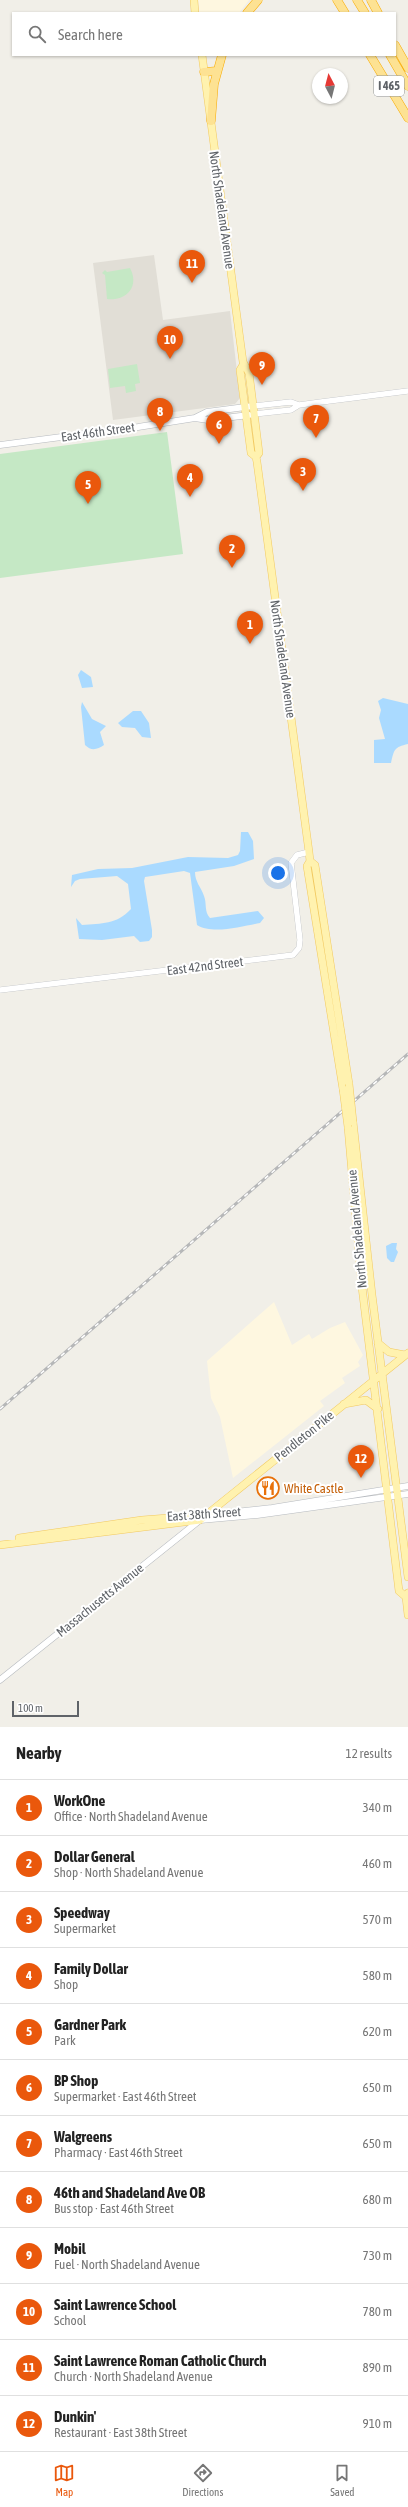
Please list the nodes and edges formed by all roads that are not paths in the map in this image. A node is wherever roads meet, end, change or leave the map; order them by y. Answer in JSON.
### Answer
{"nodes":[{"id":1,"x":194,"y":0,"type":"edge"},
{"id":2,"x":258,"y":0,"type":"edge"},
{"id":3,"x":337,"y":0,"type":"edge"},
{"id":4,"x":357,"y":0,"type":"edge"},
{"id":5,"x":371,"y":0,"type":"edge"},
{"id":6,"x":195,"y":12,"type":"edge"},
{"id":7,"x":248,"y":12,"type":"edge"},
{"id":8,"x":344,"y":12,"type":"edge"},
{"id":9,"x":364,"y":12,"type":"edge"},
{"id":10,"x":377,"y":12,"type":"edge"},
{"id":11,"x":396,"y":47,"type":"edge"},
{"id":12,"x":202,"y":56,"type":"edge"},
{"id":13,"x":222,"y":56,"type":"edge"},
{"id":14,"x":371,"y":56,"type":"edge"},
{"id":15,"x":391,"y":56,"type":"edge"},
{"id":16,"x":408,"y":68,"type":"edge"},
{"id":17,"x":216,"y":71,"type":"junction"},
{"id":18,"x":204,"y":72,"type":"junction"},
{"id":19,"x":408,"y":86,"type":"edge"},
{"id":20,"x":408,"y":118,"type":"edge"},
{"id":21,"x":211,"y":121,"type":"junction"},
{"id":22,"x":243,"y":365,"type":"junction"},
{"id":23,"x":408,"y":391,"type":"edge"},
{"id":24,"x":299,"y":405,"type":"junction"},
{"id":25,"x":253,"y":406,"type":"junction"},
{"id":26,"x":245,"y":407,"type":"junction"},
{"id":27,"x":254,"y":414,"type":"junction"},
{"id":28,"x":246,"y":415,"type":"junction"},
{"id":29,"x":195,"y":418,"type":"junction"},
{"id":30,"x":0,"y":445,"type":"edge"},
{"id":31,"x":256,"y":457,"type":"junction"},
{"id":32,"x":309,"y":852,"type":"junction"},
{"id":33,"x":0,"y":990,"type":"edge"},
{"id":34,"x":351,"y":1125,"type":"junction"},
{"id":35,"x":378,"y":1343,"type":"junction"},
{"id":36,"x":406,"y":1354,"type":"edge"},
{"id":37,"x":381,"y":1373,"type":"junction"},
{"id":38,"x":374,"y":1379,"type":"junction"},
{"id":39,"x":342,"y":1405,"type":"junction"},
{"id":40,"x":378,"y":1410,"type":"junction"},
{"id":41,"x":408,"y":1486,"type":"edge"},
{"id":42,"x":396,"y":1487,"type":"junction"},
{"id":43,"x":387,"y":1493,"type":"junction"},
{"id":44,"x":408,"y":1494,"type":"edge"},
{"id":45,"x":397,"y":1496,"type":"junction"},
{"id":46,"x":207,"y":1514,"type":"junction"},
{"id":47,"x":200,"y":1520,"type":"junction"},
{"id":48,"x":0,"y":1540,"type":"edge"},
{"id":49,"x":0,"y":1545,"type":"edge"},
{"id":50,"x":408,"y":1577,"type":"edge"},
{"id":51,"x":407,"y":1595,"type":"edge"},
{"id":52,"x":408,"y":1615,"type":"edge"},
{"id":53,"x":0,"y":1680,"type":"edge"}],
"edges":[{"from":1,"to":6,"type":"main road"},
{"from":2,"to":7,"type":"highway"},
{"from":3,"to":8,"type":"highway"},
{"from":4,"to":9,"type":"highway"},
{"from":5,"to":10,"type":"highway"},
{"from":11,"to":16,"type":"highway"},
{"from":12,"to":18,"type":"main road","name":"North Shadeland Avenue"},
{"from":13,"to":17,"type":"highway"},
{"from":14,"to":20,"type":"highway","number":"I 465"},
{"from":15,"to":19,"type":"highway","number":"I 465"},
{"from":17,"to":18,"type":"highway"},
{"from":17,"to":21,"type":"highway"},
{"from":18,"to":21,"type":"main road","name":"North Shadeland Avenue"},
{"from":21,"to":22,"type":"main road","name":"North Shadeland Avenue"},
{"from":22,"to":25,"type":"main road","name":"North Shadeland Avenue"},
{"from":22,"to":26,"type":"main road","name":"North Shadeland Avenue"},
{"from":23,"to":24,"type":"street","name":"East 46th Street"},
{"from":24,"to":25,"type":"street","name":"East 46th Street"},
{"from":24,"to":27,"type":"street","name":"East 46th Street"},
{"from":25,"to":26,"type":"main road","name":"East 46th Street"},
{"from":25,"to":27,"type":"main road","name":"North Shadeland Avenue"},
{"from":26,"to":28,"type":"main road","name":"North Shadeland Avenue"},
{"from":26,"to":29,"type":"main road","name":"East 46th Street"},
{"from":27,"to":28,"type":"main road","name":"East 46th Street"},
{"from":27,"to":31,"type":"main road","name":"North Shadeland Avenue"},
{"from":28,"to":29,"type":"main road","name":"East 46th Street"},
{"from":28,"to":31,"type":"main road","name":"North Shadeland Avenue"},
{"from":29,"to":30,"type":"main road","name":"East 46th Street"},
{"from":31,"to":32,"type":"main road","name":"North Shadeland Avenue"},
{"from":32,"to":33,"type":"street","name":"East 42nd Street"},
{"from":32,"to":34,"type":"main road","name":"North Shadeland Avenue","bridge":true},
{"from":34,"to":35,"type":"main road","name":"North Shadeland Avenue"},
{"from":34,"to":38,"type":"main road","name":"North Shadeland Avenue"},
{"from":35,"to":36,"type":"main road"},
{"from":35,"to":37,"type":"main road","name":"North Shadeland Avenue"},
{"from":36,"to":37,"type":"main road","name":"Pendleton Pike"},
{"from":37,"to":38,"type":"main road","name":"Pendleton Pike"},
{"from":37,"to":42,"type":"main road","name":"North Shadeland Avenue"},
{"from":38,"to":39,"type":"main road","name":"Pendleton Pike"},
{"from":38,"to":40,"type":"main road","name":"North Shadeland Avenue"},
{"from":39,"to":40,"type":"main road"},
{"from":39,"to":46,"type":"main road","name":"Pendleton Pike"},
{"from":40,"to":43,"type":"main road","name":"North Shadeland Avenue"},
{"from":41,"to":42,"type":"main road","name":"East 38th Street"},
{"from":42,"to":43,"type":"main road","name":"East 38th Street"},
{"from":42,"to":45,"type":"main road","name":"North Shadeland Avenue"},
{"from":43,"to":45,"type":"main road","name":"East 38th Street"},
{"from":43,"to":46,"type":"main road","name":"East 38th Street"},
{"from":43,"to":47,"type":"main road","name":"East 38th Street"},
{"from":43,"to":51,"type":"main road","name":"North Shadeland Avenue"},
{"from":44,"to":45,"type":"main road","name":"East 38th Street"},
{"from":45,"to":50,"type":"main road","name":"North Shadeland Avenue"},
{"from":46,"to":47,"type":"main road","name":"Pendleton Pike"},
{"from":46,"to":48,"type":"main road","name":"East 38th Street"},
{"from":47,"to":49,"type":"main road","name":"East 38th Street"},
{"from":47,"to":53,"type":"main road","name":"Massachusetts Avenue"},
{"from":51,"to":52,"type":"main road","name":"North Shadeland Avenue"}]}
